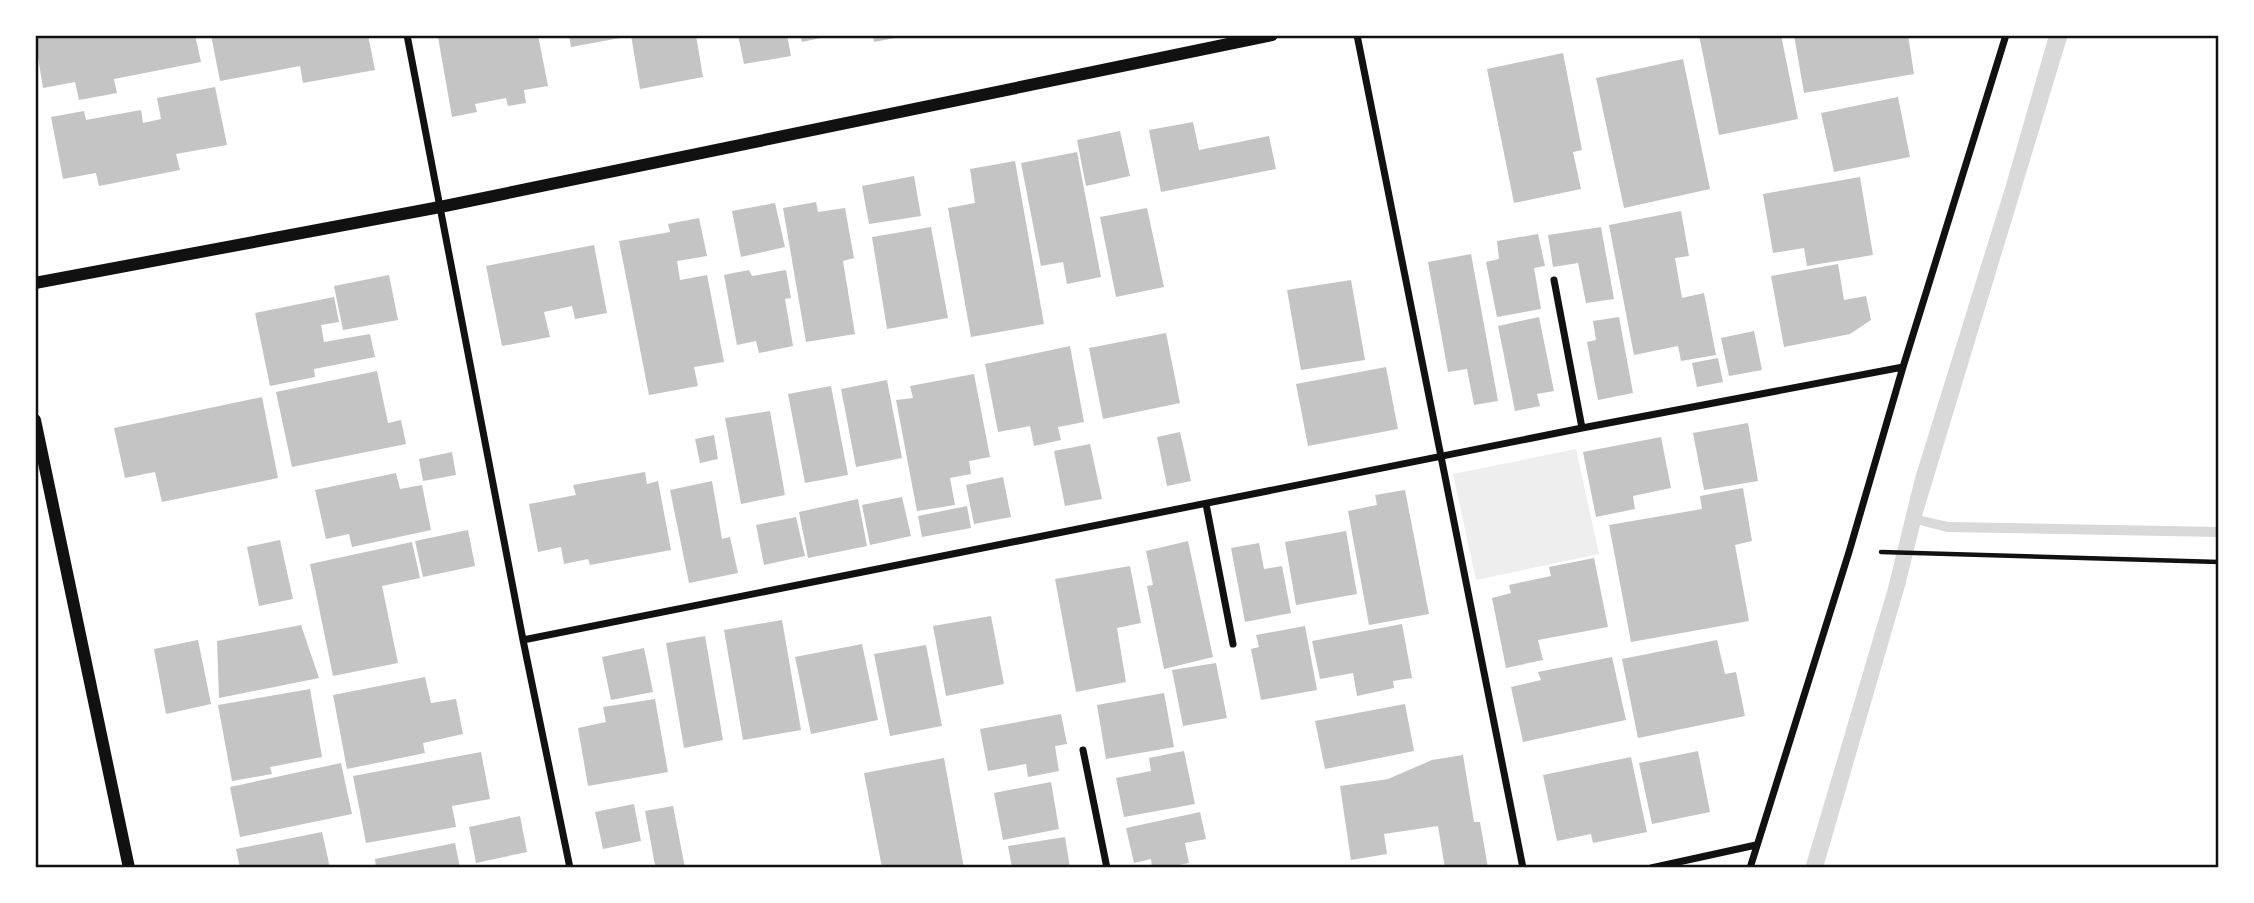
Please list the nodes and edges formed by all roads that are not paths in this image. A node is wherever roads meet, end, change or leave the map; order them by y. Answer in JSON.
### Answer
{"nodes":[{"id":1,"x":407,"y":35,"type":"edge"},
{"id":2,"x":1272,"y":35,"type":"edge"},
{"id":3,"x":1357,"y":35,"type":"edge"},
{"id":4,"x":2006,"y":35,"type":"edge"},
{"id":5,"x":440,"y":207,"type":"junction"},
{"id":6,"x":1554,"y":280,"type":"dead end"},
{"id":7,"x":35,"y":283,"type":"edge"},
{"id":8,"x":1903,"y":367,"type":"junction"},
{"id":9,"x":35,"y":420,"type":"edge"},
{"id":10,"x":1582,"y":429,"type":"junction"},
{"id":11,"x":1440,"y":458,"type":"junction"},
{"id":12,"x":1206,"y":504,"type":"junction"},
{"id":13,"x":523,"y":640,"type":"junction"},
{"id":14,"x":1233,"y":644,"type":"dead end"},
{"id":15,"x":1083,"y":750,"type":"dead end"},
{"id":16,"x":1756,"y":845,"type":"junction"},
{"id":17,"x":129,"y":868,"type":"edge"},
{"id":18,"x":570,"y":868,"type":"edge"},
{"id":19,"x":1107,"y":868,"type":"edge"},
{"id":20,"x":1523,"y":868,"type":"edge"},
{"id":21,"x":1651,"y":868,"type":"edge"},
{"id":22,"x":1750,"y":868,"type":"edge"}],
"edges":[{"from":1,"to":5,"type":"street"},
{"from":2,"to":5,"type":"street"},
{"from":3,"to":11,"type":"street"},
{"from":4,"to":8,"type":"street"},
{"from":5,"to":7,"type":"street"},
{"from":5,"to":13,"type":"street"},
{"from":6,"to":10,"type":"street"},
{"from":8,"to":10,"type":"street"},
{"from":8,"to":16,"type":"street"},
{"from":9,"to":17,"type":"street"},
{"from":10,"to":11,"type":"street"},
{"from":11,"to":12,"type":"street"},
{"from":11,"to":20,"type":"street"},
{"from":12,"to":13,"type":"street"},
{"from":12,"to":14,"type":"street"},
{"from":13,"to":18,"type":"street"},
{"from":15,"to":19,"type":"street"},
{"from":16,"to":21,"type":"street"},
{"from":16,"to":22,"type":"street"}]}
